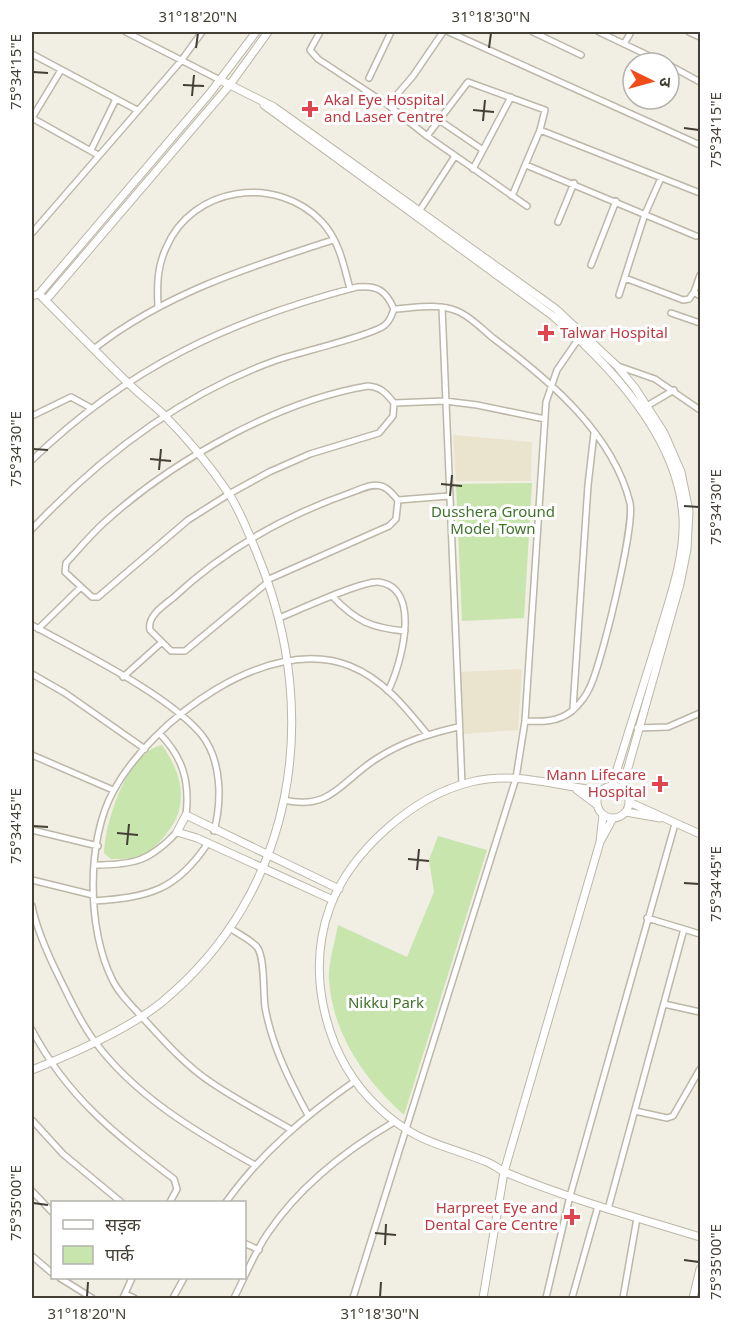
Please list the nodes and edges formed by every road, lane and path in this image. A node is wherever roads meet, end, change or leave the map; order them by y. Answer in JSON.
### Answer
{"nodes":[{"id":1,"x":126,"y":32,"type":"edge"},
{"id":2,"x":202,"y":32,"type":"edge"},
{"id":3,"x":255,"y":32,"type":"edge"},
{"id":4,"x":268,"y":32,"type":"edge"},
{"id":5,"x":320,"y":32,"type":"edge"},
{"id":6,"x":391,"y":32,"type":"edge"},
{"id":7,"x":443,"y":32,"type":"edge"},
{"id":8,"x":449,"y":32,"type":"edge"},
{"id":9,"x":532,"y":32,"type":"edge"},
{"id":10,"x":599,"y":32,"type":"edge"},
{"id":11,"x":631,"y":32,"type":"edge"},
{"id":12,"x":688,"y":32,"type":"edge"},
{"id":13,"x":700,"y":37,"type":"edge"},
{"id":14,"x":624,"y":44,"type":"junction"},
{"id":15,"x":639,"y":51,"type":"edge"},
{"id":16,"x":32,"y":54,"type":"edge"},
{"id":17,"x":581,"y":55,"type":"dead end"},
{"id":18,"x":181,"y":61,"type":"junction"},
{"id":19,"x":61,"y":70,"type":"junction"},
{"id":20,"x":681,"y":72,"type":"edge"},
{"id":21,"x":369,"y":78,"type":"dead end"},
{"id":22,"x":220,"y":80,"type":"junction"},
{"id":23,"x":700,"y":82,"type":"edge"},
{"id":24,"x":229,"y":86,"type":"junction"},
{"id":25,"x":511,"y":97,"type":"junction"},
{"id":26,"x":116,"y":99,"type":"junction"},
{"id":27,"x":262,"y":103,"type":"junction"},
{"id":28,"x":388,"y":105,"type":"junction"},
{"id":29,"x":137,"y":110,"type":"junction"},
{"id":30,"x":32,"y":118,"type":"edge"},
{"id":31,"x":439,"y":120,"type":"junction"},
{"id":32,"x":540,"y":130,"type":"junction"},
{"id":33,"x":427,"y":136,"type":"junction"},
{"id":34,"x":700,"y":145,"type":"edge"},
{"id":35,"x":91,"y":150,"type":"junction"},
{"id":36,"x":483,"y":150,"type":"junction"},
{"id":37,"x":98,"y":155,"type":"junction"},
{"id":38,"x":455,"y":156,"type":"junction"},
{"id":39,"x":526,"y":165,"type":"junction"},
{"id":40,"x":473,"y":169,"type":"junction"},
{"id":41,"x":661,"y":178,"type":"junction"},
{"id":42,"x":574,"y":183,"type":"junction"},
{"id":43,"x":700,"y":194,"type":"edge"},
{"id":44,"x":512,"y":196,"type":"junction"},
{"id":45,"x":616,"y":201,"type":"junction"},
{"id":46,"x":527,"y":206,"type":"dead end"},
{"id":47,"x":420,"y":210,"type":"junction"},
{"id":48,"x":645,"y":213,"type":"junction"},
{"id":49,"x":558,"y":222,"type":"dead end"},
{"id":50,"x":32,"y":233,"type":"edge"},
{"id":51,"x":696,"y":236,"type":"dead end"},
{"id":52,"x":333,"y":240,"type":"junction"},
{"id":53,"x":591,"y":265,"type":"dead end"},
{"id":54,"x":700,"y":275,"type":"edge"},
{"id":55,"x":625,"y":278,"type":"junction"},
{"id":56,"x":350,"y":289,"type":"junction"},
{"id":57,"x":694,"y":292,"type":"junction"},
{"id":58,"x":34,"y":293,"type":"edge"},
{"id":59,"x":619,"y":295,"type":"dead end"},
{"id":60,"x":700,"y":296,"type":"edge"},
{"id":61,"x":46,"y":300,"type":"junction"},
{"id":62,"x":158,"y":306,"type":"junction"},
{"id":63,"x":442,"y":307,"type":"junction"},
{"id":64,"x":394,"y":309,"type":"junction"},
{"id":65,"x":671,"y":313,"type":"dead end"},
{"id":66,"x":700,"y":323,"type":"edge"},
{"id":67,"x":579,"y":338,"type":"junction"},
{"id":68,"x":95,"y":348,"type":"junction"},
{"id":69,"x":617,"y":366,"type":"junction"},
{"id":70,"x":126,"y":382,"type":"junction"},
{"id":71,"x":552,"y":386,"type":"junction"},
{"id":72,"x":674,"y":390,"type":"junction"},
{"id":73,"x":445,"y":401,"type":"junction"},
{"id":74,"x":394,"y":404,"type":"junction"},
{"id":75,"x":647,"y":406,"type":"junction"},
{"id":76,"x":91,"y":408,"type":"junction"},
{"id":77,"x":700,"y":410,"type":"edge"},
{"id":78,"x":32,"y":416,"type":"edge"},
{"id":79,"x":164,"y":416,"type":"junction"},
{"id":80,"x":545,"y":419,"type":"junction"},
{"id":81,"x":594,"y":432,"type":"junction"},
{"id":82,"x":198,"y":455,"type":"junction"},
{"id":83,"x":32,"y":460,"type":"edge"},
{"id":84,"x":229,"y":494,"type":"junction"},
{"id":85,"x":449,"y":496,"type":"junction"},
{"id":86,"x":398,"y":500,"type":"junction"},
{"id":87,"x":32,"y":529,"type":"edge"},
{"id":88,"x":250,"y":538,"type":"junction"},
{"id":89,"x":267,"y":581,"type":"junction"},
{"id":90,"x":81,"y":587,"type":"junction"},
{"id":91,"x":333,"y":597,"type":"junction"},
{"id":92,"x":279,"y":618,"type":"junction"},
{"id":93,"x":32,"y":625,"type":"edge"},
{"id":94,"x":38,"y":629,"type":"junction"},
{"id":95,"x":405,"y":631,"type":"junction"},
{"id":96,"x":162,"y":642,"type":"junction"},
{"id":97,"x":287,"y":660,"type":"junction"},
{"id":98,"x":32,"y":674,"type":"edge"},
{"id":99,"x":123,"y":677,"type":"junction"},
{"id":100,"x":388,"y":691,"type":"junction"},
{"id":101,"x":573,"y":710,"type":"junction"},
{"id":102,"x":700,"y":712,"type":"edge"},
{"id":103,"x":180,"y":714,"type":"junction"},
{"id":104,"x":525,"y":721,"type":"junction"},
{"id":105,"x":458,"y":727,"type":"junction"},
{"id":106,"x":637,"y":728,"type":"junction"},
{"id":107,"x":159,"y":733,"type":"junction"},
{"id":108,"x":427,"y":734,"type":"junction"},
{"id":109,"x":145,"y":749,"type":"junction"},
{"id":110,"x":32,"y":755,"type":"edge"},
{"id":111,"x":516,"y":777,"type":"junction"},
{"id":112,"x":462,"y":784,"type":"junction"},
{"id":113,"x":612,"y":786,"type":"junction"},
{"id":114,"x":575,"y":788,"type":"junction"},
{"id":115,"x":622,"y":789,"type":"junction"},
{"id":116,"x":113,"y":790,"type":"junction"},
{"id":117,"x":601,"y":791,"type":"junction"},
{"id":118,"x":284,"y":800,"type":"junction"},
{"id":119,"x":629,"y":802,"type":"junction"},
{"id":120,"x":597,"y":805,"type":"junction"},
{"id":121,"x":626,"y":812,"type":"junction"},
{"id":122,"x":186,"y":815,"type":"junction"},
{"id":123,"x":603,"y":815,"type":"junction"},
{"id":124,"x":613,"y":818,"type":"junction"},
{"id":125,"x":663,"y":818,"type":"junction"},
{"id":126,"x":675,"y":824,"type":"junction"},
{"id":127,"x":32,"y":830,"type":"edge"},
{"id":128,"x":214,"y":831,"type":"junction"},
{"id":129,"x":177,"y":832,"type":"junction"},
{"id":130,"x":700,"y":834,"type":"edge"},
{"id":131,"x":600,"y":842,"type":"junction"},
{"id":132,"x":208,"y":843,"type":"junction"},
{"id":133,"x":98,"y":846,"type":"junction"},
{"id":134,"x":270,"y":856,"type":"junction"},
{"id":135,"x":95,"y":865,"type":"junction"},
{"id":136,"x":264,"y":868,"type":"junction"},
{"id":137,"x":32,"y":880,"type":"edge"},
{"id":138,"x":339,"y":889,"type":"junction"},
{"id":139,"x":93,"y":898,"type":"junction"},
{"id":140,"x":333,"y":900,"type":"junction"},
{"id":141,"x":32,"y":906,"type":"edge"},
{"id":142,"x":646,"y":918,"type":"junction"},
{"id":143,"x":230,"y":928,"type":"junction"},
{"id":144,"x":684,"y":929,"type":"junction"},
{"id":145,"x":700,"y":934,"type":"edge"},
{"id":146,"x":664,"y":1004,"type":"junction"},
{"id":147,"x":700,"y":1012,"type":"edge"},
{"id":148,"x":142,"y":1016,"type":"junction"},
{"id":149,"x":32,"y":1030,"type":"edge"},
{"id":150,"x":94,"y":1041,"type":"junction"},
{"id":151,"x":50,"y":1063,"type":"junction"},
{"id":152,"x":700,"y":1069,"type":"edge"},
{"id":153,"x":32,"y":1070,"type":"edge"},
{"id":154,"x":355,"y":1081,"type":"junction"},
{"id":155,"x":635,"y":1111,"type":"junction"},
{"id":156,"x":308,"y":1115,"type":"junction"},
{"id":157,"x":32,"y":1120,"type":"edge"},
{"id":158,"x":394,"y":1122,"type":"junction"},
{"id":159,"x":290,"y":1129,"type":"junction"},
{"id":160,"x":406,"y":1131,"type":"junction"},
{"id":161,"x":255,"y":1165,"type":"junction"},
{"id":162,"x":504,"y":1172,"type":"junction"},
{"id":163,"x":32,"y":1191,"type":"edge"},
{"id":164,"x":570,"y":1196,"type":"junction"},
{"id":165,"x":119,"y":1201,"type":"edge"},
{"id":166,"x":171,"y":1201,"type":"edge"},
{"id":167,"x":228,"y":1201,"type":"edge"},
{"id":168,"x":598,"y":1206,"type":"junction"},
{"id":169,"x":608,"y":1209,"type":"junction"},
{"id":170,"x":51,"y":1211,"type":"edge"},
{"id":171,"x":637,"y":1218,"type":"junction"},
{"id":172,"x":700,"y":1237,"type":"edge"},
{"id":173,"x":246,"y":1244,"type":"edge"},
{"id":174,"x":258,"y":1250,"type":"junction"},
{"id":175,"x":32,"y":1256,"type":"edge"},
{"id":176,"x":700,"y":1269,"type":"edge"},
{"id":177,"x":51,"y":1272,"type":"edge"},
{"id":178,"x":246,"y":1274,"type":"edge"},
{"id":179,"x":62,"y":1279,"type":"edge"},
{"id":180,"x":132,"y":1279,"type":"edge"},
{"id":181,"x":183,"y":1279,"type":"edge"},
{"id":182,"x":244,"y":1279,"type":"edge"},
{"id":183,"x":124,"y":1296,"type":"edge"},
{"id":184,"x":353,"y":1298,"type":"edge"},
{"id":185,"x":92,"y":1299,"type":"edge"},
{"id":186,"x":134,"y":1299,"type":"edge"},
{"id":187,"x":173,"y":1299,"type":"edge"},
{"id":188,"x":234,"y":1299,"type":"edge"},
{"id":189,"x":483,"y":1299,"type":"edge"},
{"id":190,"x":546,"y":1299,"type":"edge"},
{"id":191,"x":572,"y":1299,"type":"edge"},
{"id":192,"x":622,"y":1299,"type":"edge"},
{"id":193,"x":693,"y":1299,"type":"edge"}],
"edges":[{"from":1,"to":18,"type":"street"},
{"from":2,"to":18,"type":"street"},
{"from":3,"to":22,"type":"street"},
{"from":4,"to":24,"type":"street"},
{"from":5,"to":28,"type":"street"},
{"from":6,"to":21,"type":"street"},
{"from":7,"to":28,"type":"street"},
{"from":8,"to":34,"type":"street"},
{"from":9,"to":17,"type":"street"},
{"from":10,"to":14,"type":"street"},
{"from":11,"to":14,"type":"street"},
{"from":12,"to":13,"type":"street"},
{"from":14,"to":15,"type":"street"},
{"from":16,"to":19,"type":"street"},
{"from":18,"to":22,"type":"street"},
{"from":18,"to":29,"type":"street"},
{"from":19,"to":26,"type":"street"},
{"from":19,"to":30,"type":"street"},
{"from":20,"to":23,"type":"street"},
{"from":22,"to":24,"type":"street"},
{"from":22,"to":58,"type":"street"},
{"from":24,"to":27,"type":"street"},
{"from":24,"to":61,"type":"street"},
{"from":25,"to":31,"type":"street"},
{"from":25,"to":32,"type":"street"},
{"from":25,"to":36,"type":"street"},
{"from":26,"to":29,"type":"street"},
{"from":26,"to":35,"type":"street"},
{"from":27,"to":47,"type":"street"},
{"from":27,"to":67,"type":"street"},
{"from":28,"to":33,"type":"street"},
{"from":29,"to":37,"type":"street"},
{"from":30,"to":35,"type":"street"},
{"from":31,"to":33,"type":"street"},
{"from":31,"to":36,"type":"street"},
{"from":32,"to":39,"type":"street"},
{"from":32,"to":41,"type":"street"},
{"from":33,"to":38,"type":"street"},
{"from":35,"to":37,"type":"street"},
{"from":36,"to":40,"type":"street"},
{"from":37,"to":50,"type":"street"},
{"from":38,"to":40,"type":"street"},
{"from":38,"to":47,"type":"street"},
{"from":39,"to":42,"type":"street"},
{"from":39,"to":44,"type":"street"},
{"from":40,"to":44,"type":"street"},
{"from":41,"to":43,"type":"street"},
{"from":41,"to":48,"type":"street"},
{"from":42,"to":45,"type":"street"},
{"from":42,"to":49,"type":"street"},
{"from":44,"to":46,"type":"street"},
{"from":45,"to":48,"type":"street"},
{"from":45,"to":53,"type":"street"},
{"from":47,"to":69,"type":"street"},
{"from":48,"to":51,"type":"street"},
{"from":48,"to":55,"type":"street"},
{"from":52,"to":56,"type":"street"},
{"from":52,"to":62,"type":"street"},
{"from":52,"to":62,"type":"street"},
{"from":54,"to":57,"type":"street"},
{"from":55,"to":57,"type":"street"},
{"from":55,"to":59,"type":"street"},
{"from":56,"to":64,"type":"street"},
{"from":56,"to":70,"type":"street"},
{"from":57,"to":60,"type":"street"},
{"from":58,"to":61,"type":"street"},
{"from":61,"to":68,"type":"street"},
{"from":62,"to":68,"type":"street"},
{"from":63,"to":64,"type":"street"},
{"from":63,"to":71,"type":"street"},
{"from":63,"to":73,"type":"street"},
{"from":64,"to":79,"type":"street"},
{"from":65,"to":66,"type":"street"},
{"from":67,"to":71,"type":"street"},
{"from":67,"to":113,"type":"street"},
{"from":68,"to":70,"type":"street"},
{"from":69,"to":72,"type":"street"},
{"from":69,"to":75,"type":"street"},
{"from":70,"to":76,"type":"street"},
{"from":70,"to":79,"type":"street"},
{"from":71,"to":80,"type":"street"},
{"from":71,"to":81,"type":"street"},
{"from":72,"to":75,"type":"street"},
{"from":72,"to":77,"type":"street"},
{"from":73,"to":74,"type":"street"},
{"from":73,"to":80,"type":"street"},
{"from":73,"to":85,"type":"street"},
{"from":74,"to":82,"type":"street"},
{"from":74,"to":84,"type":"street"},
{"from":75,"to":106,"type":"street"},
{"from":76,"to":78,"type":"street"},
{"from":76,"to":83,"type":"street"},
{"from":79,"to":82,"type":"street"},
{"from":79,"to":87,"type":"street"},
{"from":80,"to":104,"type":"street"},
{"from":81,"to":101,"type":"street"},
{"from":81,"to":101,"type":"street"},
{"from":82,"to":84,"type":"street"},
{"from":82,"to":90,"type":"street"},
{"from":84,"to":88,"type":"street"},
{"from":84,"to":90,"type":"street"},
{"from":85,"to":86,"type":"street"},
{"from":85,"to":105,"type":"street"},
{"from":86,"to":88,"type":"street"},
{"from":86,"to":89,"type":"street"},
{"from":88,"to":89,"type":"street"},
{"from":88,"to":96,"type":"street"},
{"from":89,"to":92,"type":"street"},
{"from":89,"to":96,"type":"street"},
{"from":90,"to":94,"type":"street"},
{"from":91,"to":92,"type":"street"},
{"from":91,"to":95,"type":"street"},
{"from":91,"to":95,"type":"street"},
{"from":92,"to":97,"type":"street"},
{"from":93,"to":94,"type":"street"},
{"from":94,"to":99,"type":"street"},
{"from":95,"to":100,"type":"street"},
{"from":96,"to":99,"type":"street"},
{"from":97,"to":100,"type":"street"},
{"from":97,"to":103,"type":"street"},
{"from":97,"to":118,"type":"street"},
{"from":98,"to":109,"type":"street"},
{"from":99,"to":103,"type":"street"},
{"from":100,"to":108,"type":"street"},
{"from":101,"to":104,"type":"street"},
{"from":102,"to":106,"type":"street"},
{"from":103,"to":107,"type":"street"},
{"from":103,"to":128,"type":"street"},
{"from":104,"to":111,"type":"street"},
{"from":105,"to":108,"type":"street"},
{"from":105,"to":112,"type":"street"},
{"from":106,"to":115,"type":"street"},
{"from":107,"to":109,"type":"street"},
{"from":107,"to":122,"type":"street"},
{"from":108,"to":118,"type":"street"},
{"from":109,"to":116,"type":"street"},
{"from":110,"to":116,"type":"street"},
{"from":111,"to":112,"type":"street"},
{"from":111,"to":114,"type":"street"},
{"from":111,"to":160,"type":"street"},
{"from":112,"to":138,"type":"street"},
{"from":113,"to":115,"type":"street"},
{"from":113,"to":117,"type":"street"},
{"from":114,"to":117,"type":"street"},
{"from":114,"to":120,"type":"street"},
{"from":115,"to":119,"type":"street"},
{"from":116,"to":133,"type":"street"},
{"from":117,"to":120,"type":"street"},
{"from":118,"to":134,"type":"street"},
{"from":119,"to":121,"type":"street"},
{"from":119,"to":125,"type":"street"},
{"from":120,"to":123,"type":"street"},
{"from":121,"to":124,"type":"street"},
{"from":121,"to":125,"type":"street"},
{"from":122,"to":128,"type":"street"},
{"from":122,"to":129,"type":"street"},
{"from":123,"to":124,"type":"street"},
{"from":123,"to":131,"type":"street"},
{"from":124,"to":131,"type":"street"},
{"from":125,"to":126,"type":"street"},
{"from":126,"to":130,"type":"street"},
{"from":126,"to":142,"type":"street"},
{"from":127,"to":133,"type":"street"},
{"from":128,"to":134,"type":"street"},
{"from":129,"to":132,"type":"street"},
{"from":129,"to":135,"type":"street"},
{"from":131,"to":162,"type":"street"},
{"from":132,"to":136,"type":"street"},
{"from":132,"to":139,"type":"street"},
{"from":133,"to":135,"type":"street"},
{"from":134,"to":136,"type":"street"},
{"from":134,"to":138,"type":"street"},
{"from":135,"to":139,"type":"street"},
{"from":136,"to":140,"type":"street"},
{"from":136,"to":143,"type":"street"},
{"from":137,"to":139,"type":"street"},
{"from":138,"to":140,"type":"street"},
{"from":139,"to":148,"type":"street"},
{"from":140,"to":154,"type":"street"},
{"from":141,"to":150,"type":"street"},
{"from":142,"to":144,"type":"street"},
{"from":142,"to":164,"type":"street"},
{"from":143,"to":148,"type":"street"},
{"from":143,"to":156,"type":"street"},
{"from":144,"to":145,"type":"street"},
{"from":144,"to":146,"type":"street"},
{"from":146,"to":147,"type":"street"},
{"from":146,"to":155,"type":"street"},
{"from":148,"to":150,"type":"street"},
{"from":148,"to":159,"type":"street"},
{"from":149,"to":151,"type":"street"},
{"from":150,"to":151,"type":"street"},
{"from":150,"to":161,"type":"street"},
{"from":151,"to":153,"type":"street"},
{"from":151,"to":166,"type":"street"},
{"from":152,"to":155,"type":"street"},
{"from":154,"to":156,"type":"street"},
{"from":154,"to":158,"type":"street"},
{"from":155,"to":169,"type":"street"},
{"from":156,"to":159,"type":"street"},
{"from":157,"to":165,"type":"street"},
{"from":158,"to":160,"type":"street"},
{"from":158,"to":174,"type":"street"},
{"from":159,"to":161,"type":"street"},
{"from":160,"to":162,"type":"street"},
{"from":160,"to":184,"type":"street"},
{"from":161,"to":167,"type":"street"},
{"from":162,"to":164,"type":"street"},
{"from":162,"to":189,"type":"street"},
{"from":163,"to":170,"type":"street"},
{"from":164,"to":168,"type":"street"},
{"from":164,"to":190,"type":"street"},
{"from":168,"to":169,"type":"street"},
{"from":168,"to":191,"type":"street"},
{"from":169,"to":171,"type":"street"},
{"from":171,"to":172,"type":"street"},
{"from":171,"to":192,"type":"street"},
{"from":173,"to":174,"type":"street"},
{"from":174,"to":178,"type":"street"},
{"from":175,"to":177,"type":"street"},
{"from":176,"to":193,"type":"street"},
{"from":179,"to":185,"type":"street"},
{"from":180,"to":183,"type":"street"},
{"from":181,"to":187,"type":"street"},
{"from":182,"to":188,"type":"street"},
{"from":183,"to":186,"type":"street"}]}
